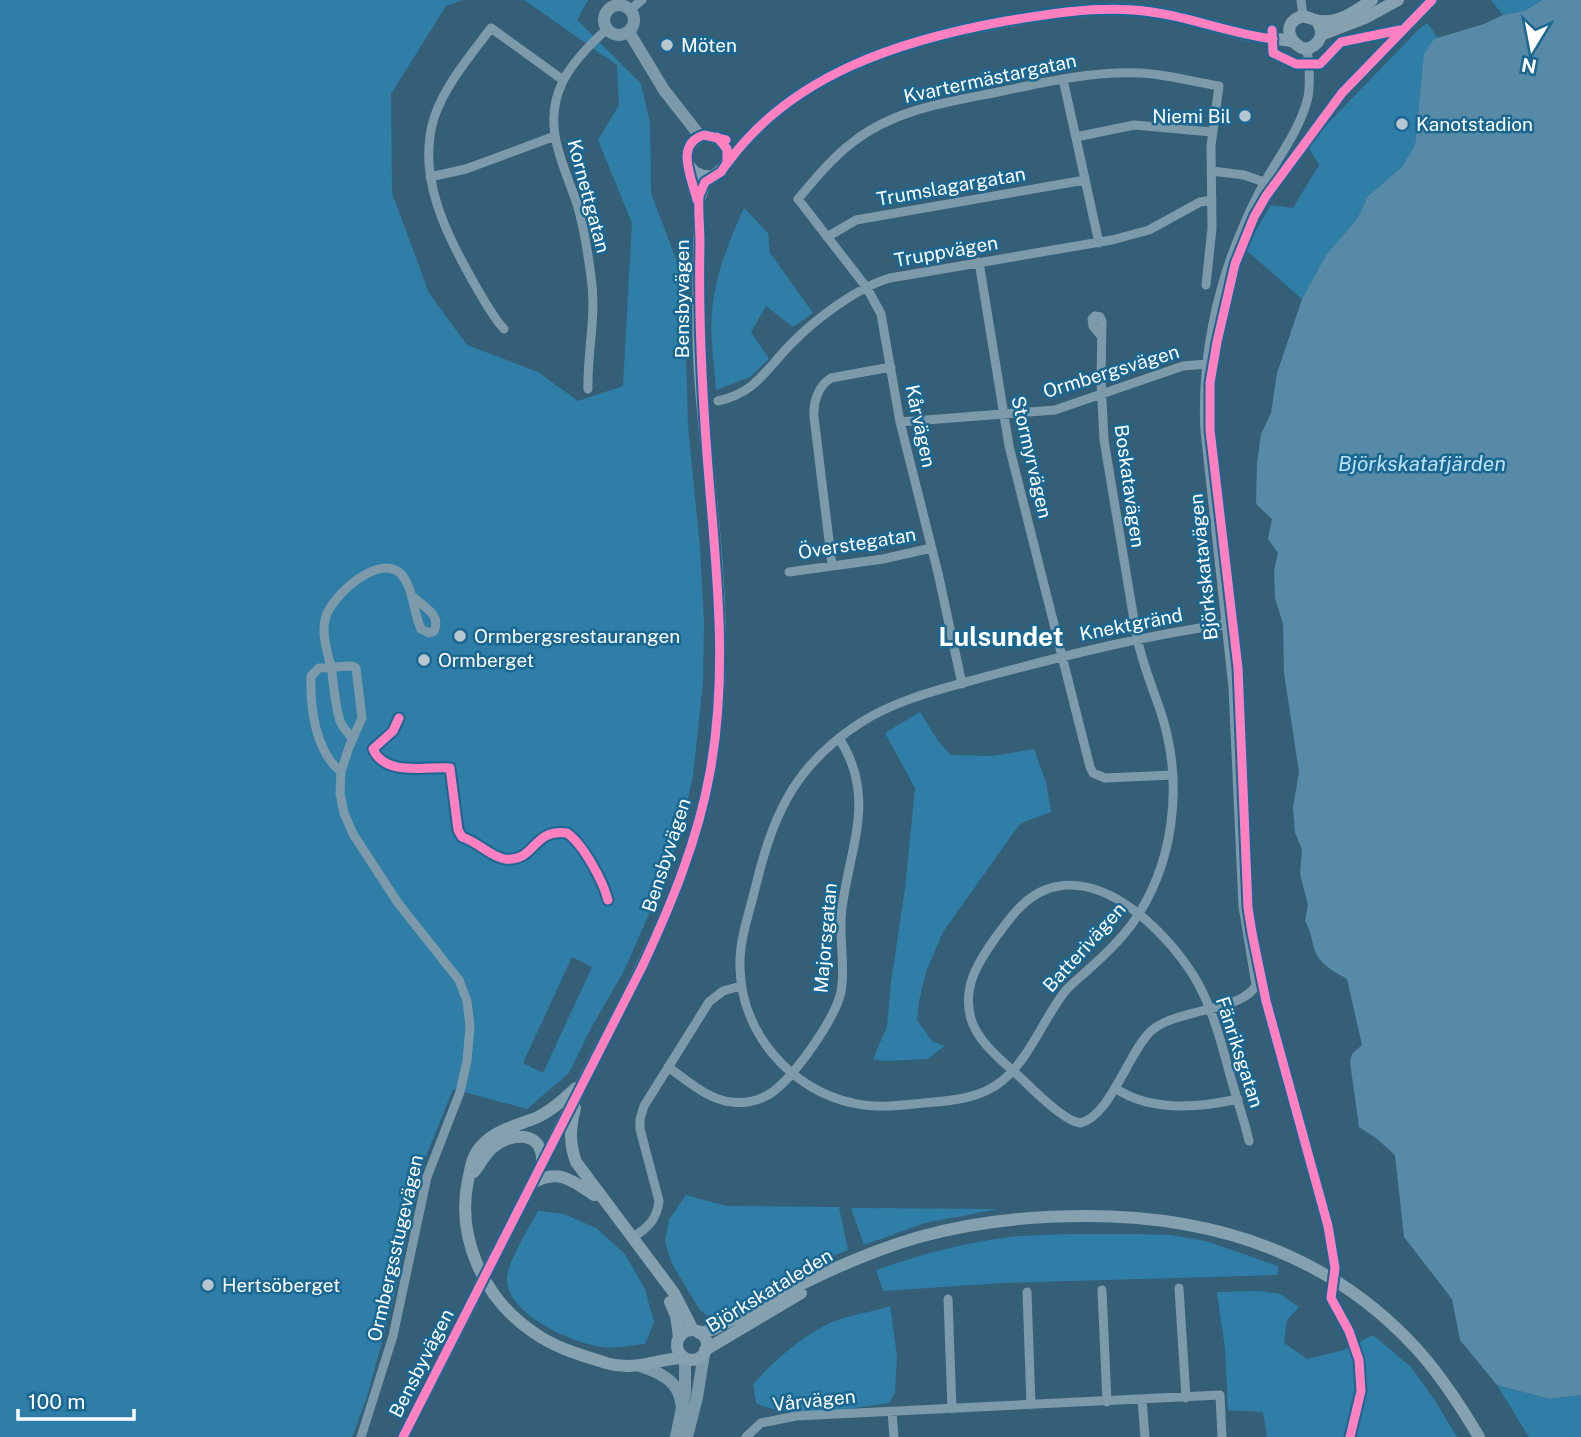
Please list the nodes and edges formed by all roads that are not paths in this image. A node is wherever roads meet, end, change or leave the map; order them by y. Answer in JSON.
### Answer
{"nodes":[{"id":1,"x":642,"y":0,"type":"edge"},
{"id":2,"x":1301,"y":0,"type":"edge"},
{"id":3,"x":1372,"y":0,"type":"edge"},
{"id":4,"x":1398,"y":0,"type":"edge"},
{"id":5,"x":605,"y":4,"type":"edge"},
{"id":6,"x":631,"y":9,"type":"junction"},
{"id":7,"x":1309,"y":18,"type":"junction"},
{"id":8,"x":1291,"y":24,"type":"junction"},
{"id":9,"x":607,"y":29,"type":"junction"},
{"id":10,"x":1227,"y":29,"type":"junction"},
{"id":11,"x":629,"y":32,"type":"junction"},
{"id":12,"x":1321,"y":35,"type":"junction"},
{"id":13,"x":1291,"y":41,"type":"junction"},
{"id":14,"x":1307,"y":49,"type":"junction"},
{"id":15,"x":1063,"y":79,"type":"junction"},
{"id":16,"x":563,"y":80,"type":"junction"},
{"id":17,"x":760,"y":125,"type":"junction"},
{"id":18,"x":1212,"y":132,"type":"junction"},
{"id":19,"x":555,"y":135,"type":"junction"},
{"id":20,"x":700,"y":136,"type":"junction"},
{"id":21,"x":717,"y":137,"type":"junction"},
{"id":22,"x":1076,"y":137,"type":"junction"},
{"id":23,"x":688,"y":163,"type":"junction"},
{"id":24,"x":726,"y":166,"type":"junction"},
{"id":25,"x":1212,"y":171,"type":"junction"},
{"id":26,"x":713,"y":176,"type":"junction"},
{"id":27,"x":430,"y":177,"type":"junction"},
{"id":28,"x":1085,"y":180,"type":"junction"},
{"id":29,"x":1264,"y":182,"type":"junction"},
{"id":30,"x":798,"y":199,"type":"joint"},
{"id":31,"x":1212,"y":200,"type":"junction"},
{"id":32,"x":699,"y":225,"type":"junction"},
{"id":33,"x":827,"y":237,"type":"junction"},
{"id":34,"x":1099,"y":243,"type":"junction"},
{"id":35,"x":979,"y":262,"type":"junction"},
{"id":36,"x":1206,"y":285,"type":"dead end"},
{"id":37,"x":867,"y":288,"type":"junction"},
{"id":38,"x":504,"y":329,"type":"dead end"},
{"id":39,"x":1101,"y":336,"type":"dead end"},
{"id":40,"x":1207,"y":365,"type":"junction"},
{"id":41,"x":891,"y":367,"type":"junction"},
{"id":42,"x":588,"y":389,"type":"dead end"},
{"id":43,"x":1102,"y":394,"type":"junction"},
{"id":44,"x":718,"y":401,"type":"dead end"},
{"id":45,"x":1003,"y":415,"type":"junction"},
{"id":46,"x":900,"y":422,"type":"junction"},
{"id":47,"x":931,"y":548,"type":"junction"},
{"id":48,"x":832,"y":565,"type":"junction"},
{"id":49,"x":789,"y":572,"type":"dead end"},
{"id":50,"x":412,"y":596,"type":"dead end"},
{"id":51,"x":1227,"y":624,"type":"junction"},
{"id":52,"x":1137,"y":639,"type":"junction"},
{"id":53,"x":1062,"y":656,"type":"junction"},
{"id":54,"x":331,"y":666,"type":"junction"},
{"id":55,"x":962,"y":684,"type":"junction"},
{"id":56,"x":352,"y":738,"type":"junction"},
{"id":57,"x":839,"y":738,"type":"junction"},
{"id":58,"x":341,"y":772,"type":"junction"},
{"id":59,"x":1173,"y":775,"type":"junction"},
{"id":60,"x":1138,"y":914,"type":"junction"},
{"id":61,"x":741,"y":986,"type":"junction"},
{"id":62,"x":1210,"y":1009,"type":"junction"},
{"id":63,"x":668,"y":1067,"type":"junction"},
{"id":64,"x":1013,"y":1071,"type":"junction"},
{"id":65,"x":791,"y":1073,"type":"junction"},
{"id":66,"x":587,"y":1074,"type":"junction"},
{"id":67,"x":1115,"y":1088,"type":"junction"},
{"id":68,"x":1238,"y":1099,"type":"junction"},
{"id":69,"x":1087,"y":1121,"type":"joint"},
{"id":70,"x":1250,"y":1141,"type":"dead end"},
{"id":71,"x":542,"y":1164,"type":"junction"},
{"id":72,"x":469,"y":1177,"type":"junction"},
{"id":73,"x":532,"y":1184,"type":"junction"},
{"id":74,"x":604,"y":1201,"type":"junction"},
{"id":75,"x":633,"y":1237,"type":"junction"},
{"id":76,"x":852,"y":1262,"type":"junction"},
{"id":77,"x":662,"y":1279,"type":"junction"},
{"id":78,"x":1179,"y":1288,"type":"dead end"},
{"id":79,"x":1102,"y":1290,"type":"dead end"},
{"id":80,"x":1027,"y":1292,"type":"dead end"},
{"id":81,"x":948,"y":1298,"type":"dead end"},
{"id":82,"x":696,"y":1331,"type":"junction"},
{"id":83,"x":678,"y":1340,"type":"junction"},
{"id":84,"x":705,"y":1352,"type":"junction"},
{"id":85,"x":596,"y":1358,"type":"junction"},
{"id":86,"x":685,"y":1358,"type":"junction"},
{"id":87,"x":640,"y":1366,"type":"junction"},
{"id":88,"x":1186,"y":1398,"type":"junction"},
{"id":89,"x":1142,"y":1401,"type":"junction"},
{"id":90,"x":1107,"y":1402,"type":"junction"},
{"id":91,"x":1031,"y":1405,"type":"junction"},
{"id":92,"x":953,"y":1409,"type":"junction"},
{"id":93,"x":682,"y":1410,"type":"junction"},
{"id":94,"x":892,"y":1412,"type":"junction"},
{"id":95,"x":361,"y":1437,"type":"edge"},
{"id":96,"x":403,"y":1437,"type":"edge"},
{"id":97,"x":676,"y":1437,"type":"edge"},
{"id":98,"x":687,"y":1437,"type":"edge"},
{"id":99,"x":746,"y":1437,"type":"edge"},
{"id":100,"x":894,"y":1437,"type":"edge"},
{"id":101,"x":1145,"y":1437,"type":"edge"},
{"id":102,"x":1222,"y":1437,"type":"edge"},
{"id":103,"x":1479,"y":1437,"type":"edge"}],
"edges":[{"from":1,"to":6,"type":"street"},
{"from":2,"to":7,"type":"street"},
{"from":3,"to":7,"type":"main road"},
{"from":4,"to":12,"type":"main road"},
{"from":5,"to":6,"type":"street"},
{"from":5,"to":9,"type":"street"},
{"from":6,"to":11,"type":"street"},
{"from":7,"to":8,"type":"main road"},
{"from":7,"to":12,"type":"main road"},
{"from":8,"to":10,"type":"main road"},
{"from":8,"to":13,"type":"main road"},
{"from":9,"to":11,"type":"street"},
{"from":9,"to":16,"type":"street","name":"Kornettgatan"},
{"from":10,"to":13,"type":"main road"},
{"from":10,"to":17,"type":"main road"},
{"from":11,"to":20,"type":"street"},
{"from":12,"to":14,"type":"main road"},
{"from":13,"to":14,"type":"main road"},
{"from":14,"to":29,"type":"street","name":"Björkskatavägen"},
{"from":15,"to":18,"type":"street","name":"Kvartermästargatan"},
{"from":15,"to":22,"type":"street"},
{"from":15,"to":30,"type":"street","name":"Kvartermästargatan"},
{"from":16,"to":19,"type":"street","name":"Kornettgatan"},
{"from":16,"to":27,"type":"street"},
{"from":17,"to":21,"type":"main road"},
{"from":17,"to":24,"type":"main road"},
{"from":18,"to":22,"type":"street"},
{"from":18,"to":25,"type":"street"},
{"from":19,"to":27,"type":"street"},
{"from":19,"to":42,"type":"street","name":"Kornettgatan"},
{"from":20,"to":21,"type":"main road"},
{"from":20,"to":23,"type":"main road"},
{"from":21,"to":24,"type":"main road"},
{"from":22,"to":28,"type":"street"},
{"from":23,"to":26,"type":"main road"},
{"from":23,"to":32,"type":"main road","name":"Bensbyvägen"},
{"from":24,"to":26,"type":"main road"},
{"from":25,"to":29,"type":"street"},
{"from":25,"to":31,"type":"street"},
{"from":26,"to":32,"type":"main road","name":"Bensbyvägen"},
{"from":27,"to":38,"type":"street"},
{"from":28,"to":33,"type":"street","name":"Trumslagargatan"},
{"from":28,"to":34,"type":"street"},
{"from":29,"to":40,"type":"street","name":"Björkskatavägen"},
{"from":30,"to":33,"type":"street","name":"Kårvägen"},
{"from":31,"to":34,"type":"street","name":"Truppvägen"},
{"from":31,"to":36,"type":"street"},
{"from":32,"to":66,"type":"main road","name":"Bensbyvägen"},
{"from":33,"to":37,"type":"street","name":"Kårvägen"},
{"from":34,"to":35,"type":"street","name":"Truppvägen"},
{"from":35,"to":37,"type":"street","name":"Truppvägen"},
{"from":35,"to":45,"type":"street","name":"Stormyrvägen"},
{"from":37,"to":41,"type":"street","name":"Kårvägen"},
{"from":37,"to":44,"type":"street","name":"Truppvägen"},
{"from":39,"to":43,"type":"street","name":"Boskatavägen"},
{"from":40,"to":43,"type":"street","name":"Ormbergsvägen"},
{"from":40,"to":51,"type":"street","name":"Björkskatavägen"},
{"from":41,"to":46,"type":"street","name":"Kårvägen"},
{"from":41,"to":48,"type":"street"},
{"from":43,"to":45,"type":"street","name":"Ormbergsvägen"},
{"from":43,"to":52,"type":"street","name":"Boskatavägen"},
{"from":45,"to":46,"type":"street","name":"Ormbergsvägen"},
{"from":45,"to":53,"type":"street","name":"Stormyrvägen"},
{"from":46,"to":47,"type":"street","name":"Kårvägen"},
{"from":47,"to":48,"type":"street","name":"Överstegatan"},
{"from":47,"to":55,"type":"street","name":"Kårvägen"},
{"from":48,"to":49,"type":"street","name":"Överstegatan"},
{"from":50,"to":54,"type":"street"},
{"from":51,"to":52,"type":"street","name":"Knektgränd"},
{"from":51,"to":62,"type":"street","name":"Björkskatavägen"},
{"from":52,"to":53,"type":"street","name":"Knektgränd"},
{"from":52,"to":59,"type":"street","name":"Batterivägen"},
{"from":53,"to":55,"type":"street","name":"Knektgränd"},
{"from":53,"to":59,"type":"street","name":"Stormyrvägen"},
{"from":54,"to":56,"type":"street"},
{"from":54,"to":56,"type":"street","name":"Ormbergsstugevägen"},
{"from":54,"to":58,"type":"street"},
{"from":55,"to":57,"type":"street","name":"Batterivägen"},
{"from":56,"to":58,"type":"street","name":"Ormbergsstugevägen"},
{"from":57,"to":61,"type":"street","name":"Batterivägen"},
{"from":57,"to":65,"type":"street","name":"Majorsgatan"},
{"from":58,"to":95,"type":"street","name":"Ormbergsstugevägen"},
{"from":59,"to":60,"type":"street","name":"Batterivägen"},
{"from":60,"to":62,"type":"street","name":"Fänriksgatan"},
{"from":60,"to":64,"type":"street","name":"Batterivägen"},
{"from":60,"to":64,"type":"street","name":"Fänriksgatan"},
{"from":61,"to":63,"type":"street"},
{"from":61,"to":65,"type":"street","name":"Batterivägen"},
{"from":62,"to":67,"type":"street","name":"Björkskatavägen"},
{"from":62,"to":68,"type":"street","name":"Fänriksgatan"},
{"from":63,"to":65,"type":"street","name":"Majorsgatan"},
{"from":63,"to":75,"type":"street"},
{"from":64,"to":65,"type":"street","name":"Batterivägen"},
{"from":64,"to":69,"type":"street","name":"Fänriksgatan"},
{"from":66,"to":71,"type":"main road","name":"Bensbyvägen"},
{"from":66,"to":72,"type":"main road"},
{"from":66,"to":74,"type":"main road"},
{"from":67,"to":68,"type":"street"},
{"from":67,"to":69,"type":"street","name":"Björkskatavägen"},
{"from":68,"to":70,"type":"street","name":"Fänriksgatan"},
{"from":71,"to":72,"type":"main road"},
{"from":71,"to":73,"type":"main road","name":"Bensbyvägen"},
{"from":72,"to":85,"type":"main road"},
{"from":73,"to":74,"type":"main road"},
{"from":73,"to":96,"type":"main road","name":"Bensbyvägen","bridge":true},
{"from":74,"to":75,"type":"main road"},
{"from":75,"to":77,"type":"main road"},
{"from":76,"to":82,"type":"main road","name":"Björkskataleden"},
{"from":76,"to":84,"type":"main road","name":"Björkskataleden"},
{"from":76,"to":103,"type":"main road","name":"Björkskataleden"},
{"from":77,"to":82,"type":"main road"},
{"from":77,"to":83,"type":"main road"},
{"from":78,"to":88,"type":"street"},
{"from":79,"to":90,"type":"street"},
{"from":80,"to":91,"type":"street"},
{"from":81,"to":92,"type":"street"},
{"from":82,"to":83,"type":"main road"},
{"from":82,"to":84,"type":"main road"},
{"from":83,"to":85,"type":"main road"},
{"from":83,"to":86,"type":"main road"},
{"from":84,"to":86,"type":"main road"},
{"from":84,"to":98,"type":"street"},
{"from":85,"to":87,"type":"main road"},
{"from":86,"to":87,"type":"main road"},
{"from":86,"to":93,"type":"street"},
{"from":87,"to":93,"type":"street"},
{"from":88,"to":89,"type":"street","name":"Vårvägen"},
{"from":88,"to":102,"type":"street","name":"Vårvägen"},
{"from":89,"to":90,"type":"street","name":"Vårvägen"},
{"from":89,"to":101,"type":"street"},
{"from":90,"to":91,"type":"street","name":"Vårvägen"},
{"from":91,"to":92,"type":"street","name":"Vårvägen"},
{"from":92,"to":94,"type":"street","name":"Vårvägen"},
{"from":93,"to":97,"type":"street"},
{"from":94,"to":99,"type":"street","name":"Vårvägen"},
{"from":94,"to":100,"type":"street"}]}
